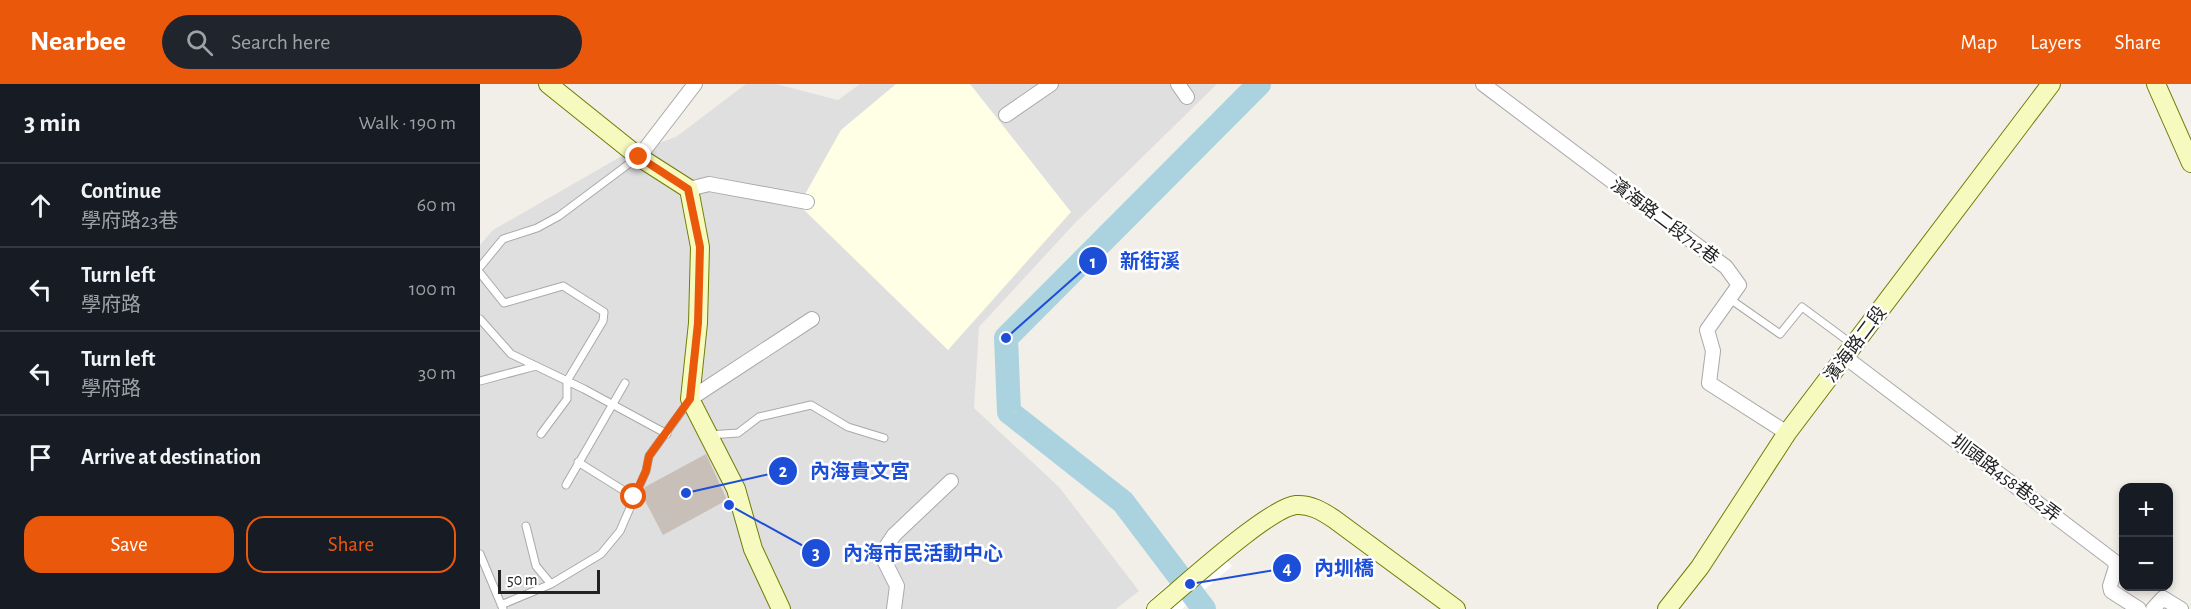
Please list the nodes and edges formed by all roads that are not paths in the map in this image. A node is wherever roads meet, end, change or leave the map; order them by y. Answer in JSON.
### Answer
{"nodes":[{"id":1,"x":548,"y":84,"type":"edge"},
{"id":2,"x":695,"y":84,"type":"edge"},
{"id":3,"x":1051,"y":84,"type":"edge"},
{"id":4,"x":1179,"y":84,"type":"edge"},
{"id":5,"x":1483,"y":84,"type":"edge"},
{"id":6,"x":2051,"y":84,"type":"edge"},
{"id":7,"x":2156,"y":84,"type":"edge"},
{"id":8,"x":1187,"y":97,"type":"dead end"},
{"id":9,"x":1006,"y":115,"type":"dead end"},
{"id":10,"x":639,"y":157,"type":"junction"},
{"id":11,"x":2191,"y":162,"type":"edge"},
{"id":12,"x":688,"y":189,"type":"junction"},
{"id":13,"x":807,"y":202,"type":"dead end"},
{"id":14,"x":480,"y":267,"type":"edge"},
{"id":15,"x":480,"y":273,"type":"edge"},
{"id":16,"x":1730,"y":299,"type":"junction"},
{"id":17,"x":480,"y":319,"type":"edge"},
{"id":18,"x":812,"y":319,"type":"dead end"},
{"id":19,"x":1850,"y":351,"type":"junction"},
{"id":20,"x":536,"y":366,"type":"junction"},
{"id":21,"x":480,"y":381,"type":"edge"},
{"id":22,"x":567,"y":381,"type":"junction"},
{"id":23,"x":625,"y":383,"type":"dead end"},
{"id":24,"x":690,"y":399,"type":"junction"},
{"id":25,"x":610,"y":404,"type":"junction"},
{"id":26,"x":1787,"y":433,"type":"junction"},
{"id":27,"x":541,"y":434,"type":"dead end"},
{"id":28,"x":667,"y":434,"type":"junction"},
{"id":29,"x":707,"y":435,"type":"junction"},
{"id":30,"x":884,"y":438,"type":"dead end"},
{"id":31,"x":578,"y":462,"type":"junction"},
{"id":32,"x":951,"y":481,"type":"dead end"},
{"id":33,"x":566,"y":485,"type":"dead end"},
{"id":34,"x":634,"y":497,"type":"junction"},
{"id":35,"x":526,"y":525,"type":"dead end"},
{"id":36,"x":480,"y":554,"type":"edge"},
{"id":37,"x":551,"y":584,"type":"junction"},
{"id":38,"x":502,"y":607,"type":"edge"},
{"id":39,"x":781,"y":609,"type":"edge"},
{"id":40,"x":894,"y":609,"type":"edge"},
{"id":41,"x":1156,"y":609,"type":"edge"},
{"id":42,"x":1456,"y":609,"type":"edge"},
{"id":43,"x":1667,"y":609,"type":"edge"},
{"id":44,"x":2139,"y":609,"type":"edge"},
{"id":45,"x":2153,"y":609,"type":"edge"},
{"id":46,"x":2181,"y":609,"type":"edge"}],
"edges":[{"from":1,"to":10,"type":"street"},
{"from":2,"to":10,"type":"street"},
{"from":3,"to":9,"type":"street"},
{"from":4,"to":8,"type":"street"},
{"from":5,"to":16,"type":"street","name":"濱海路二段712巷"},
{"from":6,"to":19,"type":"street","name":"濱海路二段"},
{"from":7,"to":11,"type":"street"},
{"from":10,"to":12,"type":"street"},
{"from":10,"to":14,"type":"lane"},
{"from":12,"to":13,"type":"street"},
{"from":12,"to":24,"type":"street"},
{"from":15,"to":22,"type":"lane"},
{"from":16,"to":19,"type":"lane"},
{"from":16,"to":26,"type":"street"},
{"from":17,"to":20,"type":"lane"},
{"from":18,"to":24,"type":"street"},
{"from":19,"to":26,"type":"street","name":"濱海路二段"},
{"from":19,"to":44,"type":"street","name":"圳頭路458巷82弄"},
{"from":20,"to":21,"type":"lane"},
{"from":20,"to":22,"type":"lane"},
{"from":22,"to":25,"type":"lane"},
{"from":22,"to":27,"type":"lane"},
{"from":23,"to":25,"type":"lane"},
{"from":24,"to":28,"type":"lane"},
{"from":24,"to":29,"type":"street"},
{"from":25,"to":28,"type":"lane"},
{"from":25,"to":31,"type":"lane"},
{"from":26,"to":43,"type":"street","name":"濱海路二段"},
{"from":28,"to":34,"type":"lane"},
{"from":29,"to":30,"type":"lane"},
{"from":29,"to":39,"type":"street"},
{"from":31,"to":33,"type":"lane"},
{"from":31,"to":34,"type":"lane"},
{"from":32,"to":40,"type":"street"},
{"from":34,"to":37,"type":"lane"},
{"from":35,"to":37,"type":"lane"},
{"from":36,"to":38,"type":"lane"},
{"from":37,"to":38,"type":"lane"},
{"from":41,"to":42,"type":"street"},
{"from":45,"to":46,"type":"street"}]}
